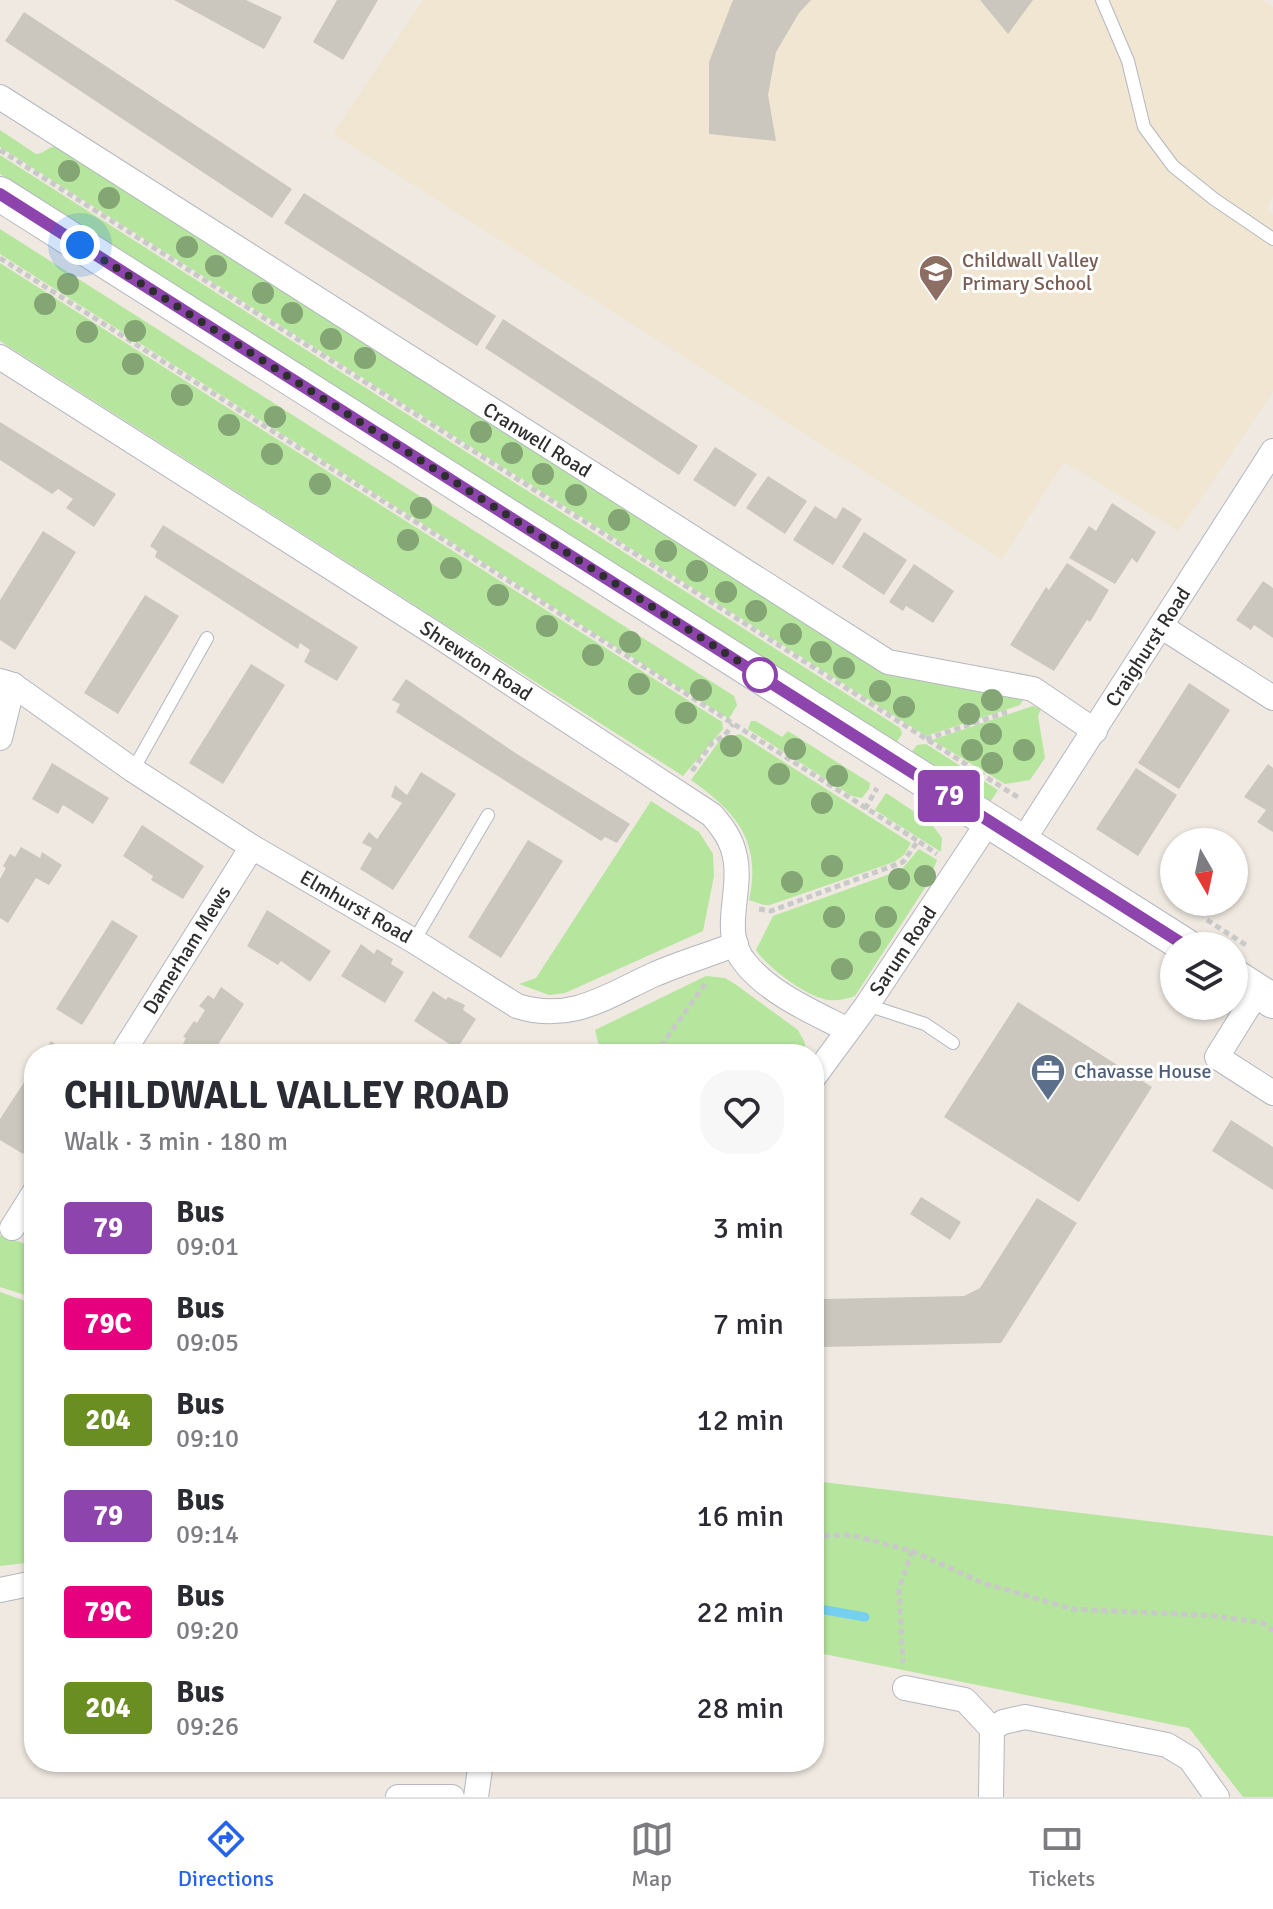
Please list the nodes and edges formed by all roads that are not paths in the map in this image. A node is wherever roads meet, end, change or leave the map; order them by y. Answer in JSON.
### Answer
{"nodes":[{"id":1,"x":1102,"y":0,"type":"edge"},
{"id":2,"x":0,"y":97,"type":"edge"},
{"id":3,"x":0,"y":194,"type":"edge"},
{"id":4,"x":1273,"y":239,"type":"edge"},
{"id":5,"x":0,"y":357,"type":"edge"},
{"id":6,"x":1273,"y":451,"type":"edge"},
{"id":7,"x":1162,"y":627,"type":"junction"},
{"id":8,"x":207,"y":638,"type":"dead end"},
{"id":9,"x":6,"y":683,"type":"edge"},
{"id":10,"x":1273,"y":698,"type":"edge"},
{"id":11,"x":1095,"y":731,"type":"junction"},
{"id":12,"x":0,"y":738,"type":"edge"},
{"id":13,"x":133,"y":770,"type":"junction"},
{"id":14,"x":488,"y":815,"type":"dead end"},
{"id":15,"x":989,"y":821,"type":"junction"},
{"id":16,"x":1022,"y":842,"type":"junction"},
{"id":17,"x":252,"y":847,"type":"junction"},
{"id":18,"x":1196,"y":932,"type":"edge"},
{"id":19,"x":414,"y":941,"type":"junction"},
{"id":20,"x":729,"y":946,"type":"junction"},
{"id":21,"x":1255,"y":989,"type":"edge"},
{"id":22,"x":867,"y":1005,"type":"junction"},
{"id":23,"x":848,"y":1030,"type":"junction"},
{"id":24,"x":953,"y":1043,"type":"dead end"},
{"id":25,"x":128,"y":1044,"type":"edge"},
{"id":26,"x":824,"y":1063,"type":"edge"},
{"id":27,"x":1273,"y":1093,"type":"edge"},
{"id":28,"x":24,"y":1585,"type":"edge"},
{"id":29,"x":0,"y":1590,"type":"edge"},
{"id":30,"x":905,"y":1688,"type":"road end"},
{"id":31,"x":992,"y":1729,"type":"junction"},
{"id":32,"x":480,"y":1772,"type":"edge"},
{"id":33,"x":398,"y":1797,"type":"edge"},
{"id":34,"x":452,"y":1797,"type":"edge"},
{"id":35,"x":476,"y":1797,"type":"edge"},
{"id":36,"x":991,"y":1797,"type":"edge"},
{"id":37,"x":1217,"y":1797,"type":"edge"}],
"edges":[{"from":1,"to":4,"type":"lane"},
{"from":2,"to":11,"type":"street","name":"Cranwell Road"},
{"from":3,"to":15,"type":"main road"},
{"from":5,"to":20,"type":"street","name":"Shrewton Road"},
{"from":6,"to":7,"type":"street","name":"Craighurst Road"},
{"from":7,"to":10,"type":"street"},
{"from":7,"to":11,"type":"street","name":"Craighurst Road"},
{"from":8,"to":13,"type":"lane"},
{"from":9,"to":12,"type":"street"},
{"from":9,"to":13,"type":"street","name":"Elmhurst Road"},
{"from":11,"to":16,"type":"street","name":"Craighurst Road"},
{"from":13,"to":17,"type":"street","name":"Elmhurst Road"},
{"from":14,"to":19,"type":"lane"},
{"from":15,"to":16,"type":"main road"},
{"from":15,"to":22,"type":"street","name":"Sarum Road"},
{"from":16,"to":18,"type":"main road"},
{"from":17,"to":19,"type":"street","name":"Elmhurst Road"},
{"from":17,"to":25,"type":"street","name":"Damerham Mews"},
{"from":19,"to":20,"type":"street","name":"Elmhurst Road"},
{"from":20,"to":23,"type":"street"},
{"from":21,"to":27,"type":"street"},
{"from":22,"to":23,"type":"street","name":"Sarum Road"},
{"from":22,"to":24,"type":"lane"},
{"from":23,"to":26,"type":"street","name":"Sarum Road"},
{"from":28,"to":29,"type":"street"},
{"from":30,"to":31,"type":"street"},
{"from":31,"to":36,"type":"street"},
{"from":31,"to":37,"type":"street"},
{"from":32,"to":35,"type":"street"},
{"from":33,"to":34,"type":"street"}]}
